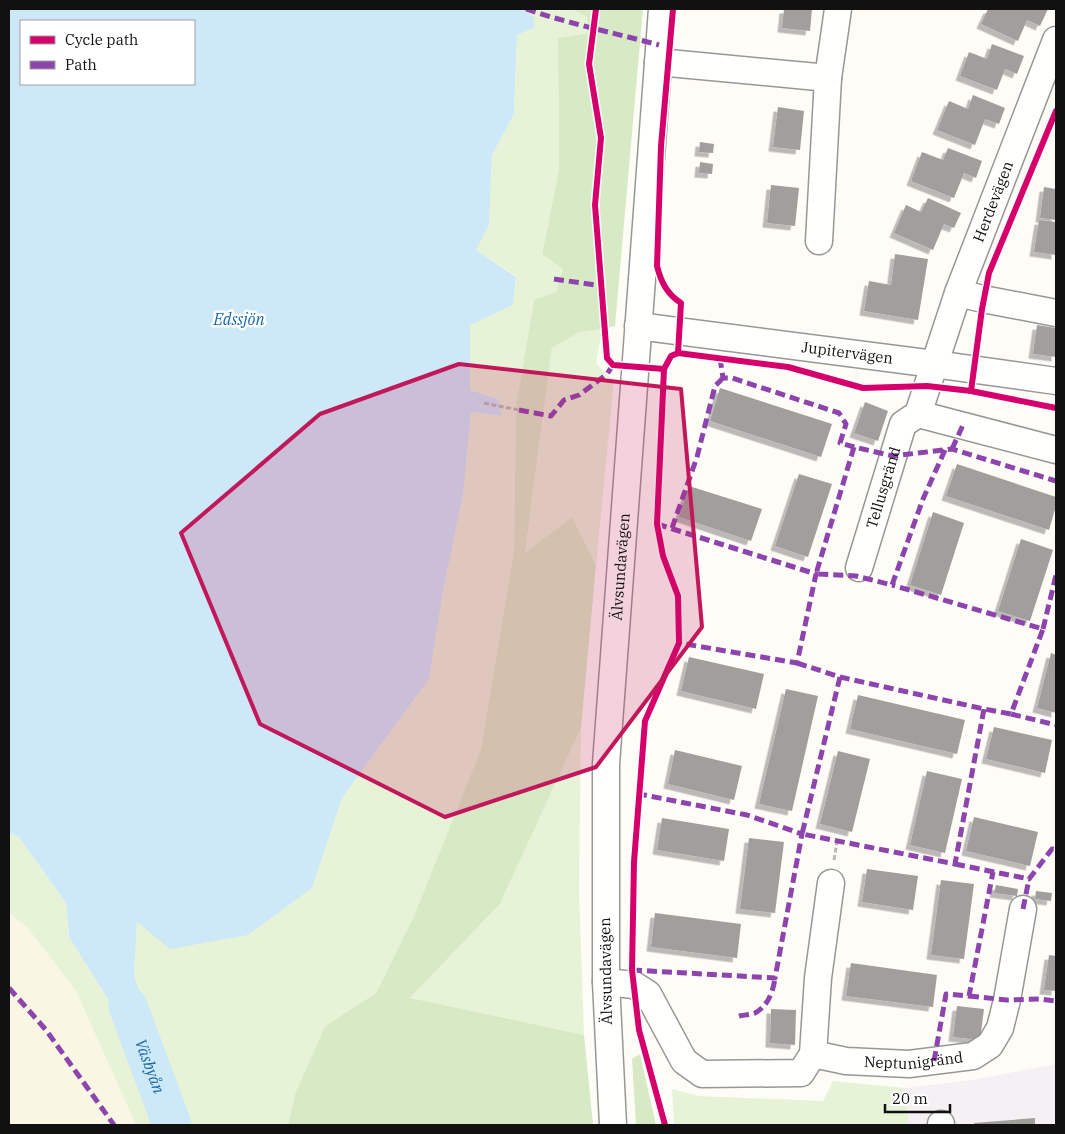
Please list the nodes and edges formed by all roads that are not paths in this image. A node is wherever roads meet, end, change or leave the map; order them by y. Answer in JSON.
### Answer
{"nodes":[{"id":1,"x":662,"y":9,"type":"edge"},
{"id":2,"x":838,"y":9,"type":"edge"},
{"id":3,"x":1056,"y":40,"type":"edge"},
{"id":4,"x":658,"y":62,"type":"junction"},
{"id":5,"x":828,"y":78,"type":"junction"},
{"id":6,"x":819,"y":241,"type":"dead end"},
{"id":7,"x":958,"y":293,"type":"junction"},
{"id":8,"x":1056,"y":313,"type":"edge"},
{"id":9,"x":638,"y":326,"type":"junction"},
{"id":10,"x":934,"y":364,"type":"junction"},
{"id":11,"x":1056,"y":381,"type":"edge"},
{"id":12,"x":918,"y":414,"type":"junction"},
{"id":13,"x":1056,"y":450,"type":"edge"},
{"id":14,"x":859,"y":568,"type":"dead end"},
{"id":15,"x":831,"y":883,"type":"dead end"},
{"id":16,"x":1024,"y":909,"type":"dead end"},
{"id":17,"x":606,"y":982,"type":"junction"},
{"id":18,"x":812,"y":1054,"type":"junction"},
{"id":19,"x":613,"y":1125,"type":"edge"}],
"edges":[{"from":1,"to":4,"type":"street","name":"Älvsundavägen"},
{"from":2,"to":5,"type":"street"},
{"from":3,"to":7,"type":"street","name":"Herdevägen"},
{"from":4,"to":5,"type":"street"},
{"from":4,"to":9,"type":"street","name":"Älvsundavägen"},
{"from":5,"to":6,"type":"street"},
{"from":7,"to":8,"type":"street"},
{"from":7,"to":10,"type":"street","name":"Herdevägen"},
{"from":9,"to":10,"type":"street","name":"Jupitervägen"},
{"from":9,"to":17,"type":"street","name":"Älvsundavägen"},
{"from":10,"to":11,"type":"street","name":"Jupitervägen"},
{"from":10,"to":12,"type":"street","name":"Tellusgränd"},
{"from":12,"to":13,"type":"street"},
{"from":12,"to":14,"type":"street","name":"Tellusgränd"},
{"from":15,"to":18,"type":"street"},
{"from":16,"to":18,"type":"street","name":"Neptunigränd"},
{"from":17,"to":18,"type":"street"},
{"from":17,"to":19,"type":"street","name":"Älvsundavägen"}]}
